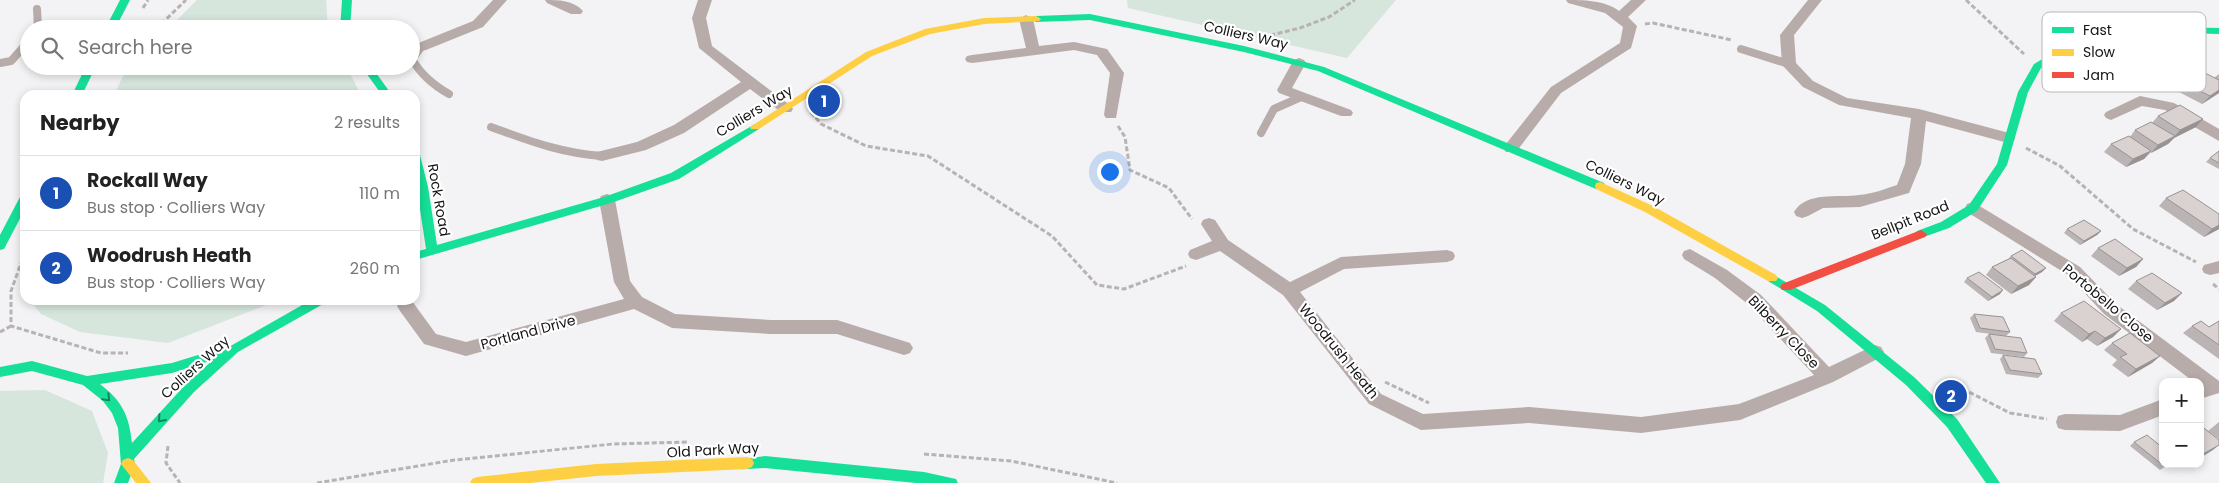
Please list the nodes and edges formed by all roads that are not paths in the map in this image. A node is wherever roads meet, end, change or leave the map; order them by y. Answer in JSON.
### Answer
{"nodes":[{"id":1,"x":125,"y":0,"type":"edge"},
{"id":2,"x":346,"y":0,"type":"edge"},
{"id":3,"x":500,"y":0,"type":"edge"},
{"id":4,"x":552,"y":0,"type":"edge"},
{"id":5,"x":706,"y":0,"type":"edge"},
{"id":6,"x":1573,"y":0,"type":"edge"},
{"id":7,"x":1639,"y":0,"type":"edge"},
{"id":8,"x":1815,"y":0,"type":"edge"},
{"id":9,"x":37,"y":9,"type":"dead end"},
{"id":10,"x":576,"y":11,"type":"dead end"},
{"id":11,"x":1026,"y":18,"type":"junction"},
{"id":12,"x":38,"y":20,"type":"edge"},
{"id":13,"x":115,"y":20,"type":"edge"},
{"id":14,"x":345,"y":20,"type":"edge"},
{"id":15,"x":1625,"y":22,"type":"junction"},
{"id":16,"x":2206,"y":30,"type":"edge"},
{"id":17,"x":2219,"y":30,"type":"edge"},
{"id":18,"x":1740,"y":46,"type":"road end"},
{"id":19,"x":421,"y":47,"type":"edge"},
{"id":20,"x":1033,"y":50,"type":"junction"},
{"id":21,"x":20,"y":51,"type":"edge"},
{"id":22,"x":972,"y":59,"type":"dead end"},
{"id":23,"x":0,"y":63,"type":"edge"},
{"id":24,"x":1299,"y":63,"type":"junction"},
{"id":25,"x":2042,"y":63,"type":"edge"},
{"id":26,"x":1790,"y":64,"type":"junction"},
{"id":27,"x":420,"y":73,"type":"edge"},
{"id":28,"x":87,"y":75,"type":"edge"},
{"id":29,"x":373,"y":75,"type":"edge"},
{"id":30,"x":751,"y":82,"type":"junction"},
{"id":31,"x":80,"y":90,"type":"edge"},
{"id":32,"x":383,"y":90,"type":"edge"},
{"id":33,"x":449,"y":94,"type":"dead end"},
{"id":34,"x":1301,"y":96,"type":"junction"},
{"id":35,"x":786,"y":110,"type":"junction"},
{"id":36,"x":1346,"y":113,"type":"dead end"},
{"id":37,"x":1919,"y":114,"type":"junction"},
{"id":38,"x":1111,"y":115,"type":"road end"},
{"id":39,"x":2111,"y":115,"type":"dead end"},
{"id":40,"x":491,"y":127,"type":"dead end"},
{"id":41,"x":1261,"y":133,"type":"dead end"},
{"id":42,"x":2219,"y":136,"type":"edge"},
{"id":43,"x":2008,"y":138,"type":"junction"},
{"id":44,"x":1511,"y":148,"type":"junction"},
{"id":45,"x":602,"y":156,"type":"joint"},
{"id":46,"x":420,"y":175,"type":"edge"},
{"id":47,"x":607,"y":200,"type":"junction"},
{"id":48,"x":20,"y":208,"type":"edge"},
{"id":49,"x":1973,"y":208,"type":"junction"},
{"id":50,"x":1802,"y":212,"type":"dead end"},
{"id":51,"x":1209,"y":224,"type":"road end"},
{"id":52,"x":2,"y":244,"type":"edge"},
{"id":53,"x":1222,"y":244,"type":"junction"},
{"id":54,"x":432,"y":250,"type":"junction"},
{"id":55,"x":420,"y":254,"type":"edge"},
{"id":56,"x":1196,"y":254,"type":"road end"},
{"id":57,"x":0,"y":255,"type":"edge"},
{"id":58,"x":1690,"y":255,"type":"dead end"},
{"id":59,"x":1447,"y":256,"type":"dead end"},
{"id":60,"x":1786,"y":287,"type":"junction"},
{"id":61,"x":1289,"y":290,"type":"junction"},
{"id":62,"x":636,"y":302,"type":"junction"},
{"id":63,"x":312,"y":305,"type":"edge"},
{"id":64,"x":406,"y":306,"type":"dead end"},
{"id":65,"x":904,"y":348,"type":"dead end"},
{"id":66,"x":234,"y":349,"type":"junction"},
{"id":67,"x":1875,"y":352,"type":"junction"},
{"id":68,"x":8,"y":356,"type":"dead end"},
{"id":69,"x":32,"y":366,"type":"junction"},
{"id":70,"x":0,"y":372,"type":"edge"},
{"id":71,"x":1827,"y":377,"type":"junction"},
{"id":72,"x":87,"y":381,"type":"junction"},
{"id":73,"x":2211,"y":389,"type":"edge"},
{"id":74,"x":2159,"y":408,"type":"edge"},
{"id":75,"x":2065,"y":422,"type":"road end"},
{"id":76,"x":128,"y":460,"type":"junction"},
{"id":77,"x":121,"y":483,"type":"edge"},
{"id":78,"x":144,"y":483,"type":"edge"},
{"id":79,"x":477,"y":483,"type":"edge"},
{"id":80,"x":951,"y":483,"type":"edge"},
{"id":81,"x":1993,"y":483,"type":"edge"}],
"edges":[{"from":1,"to":13,"type":"street"},
{"from":2,"to":14,"type":"street"},
{"from":3,"to":19,"type":"street"},
{"from":4,"to":10,"type":"street"},
{"from":5,"to":30,"type":"street"},
{"from":6,"to":15,"type":"street"},
{"from":7,"to":15,"type":"street"},
{"from":8,"to":26,"type":"street"},
{"from":9,"to":12,"type":"lane"},
{"from":11,"to":20,"type":"street"},
{"from":11,"to":24,"type":"street","name":"Colliers Way"},
{"from":11,"to":35,"type":"street","name":"Colliers Way"},
{"from":15,"to":44,"type":"street"},
{"from":16,"to":17,"type":"street","name":"Bellpit Road"},
{"from":18,"to":26,"type":"lane"},
{"from":20,"to":22,"type":"street"},
{"from":20,"to":38,"type":"street"},
{"from":21,"to":23,"type":"lane"},
{"from":24,"to":34,"type":"street"},
{"from":24,"to":44,"type":"street","name":"Colliers Way"},
{"from":25,"to":43,"type":"street","name":"Bellpit Road"},
{"from":26,"to":37,"type":"street"},
{"from":27,"to":33,"type":"lane"},
{"from":28,"to":31,"type":"street"},
{"from":29,"to":32,"type":"street"},
{"from":30,"to":35,"type":"street"},
{"from":30,"to":45,"type":"street"},
{"from":34,"to":36,"type":"street"},
{"from":34,"to":41,"type":"lane"},
{"from":35,"to":47,"type":"street","name":"Colliers Way"},
{"from":37,"to":43,"type":"street"},
{"from":37,"to":50,"type":"street"},
{"from":39,"to":42,"type":"street"},
{"from":40,"to":45,"type":"lane"},
{"from":43,"to":49,"type":"street","name":"Bellpit Road"},
{"from":44,"to":60,"type":"street","name":"Colliers Way"},
{"from":46,"to":54,"type":"street","name":"Rock Road"},
{"from":47,"to":54,"type":"street","name":"Colliers Way"},
{"from":47,"to":62,"type":"street"},
{"from":48,"to":52,"type":"street"},
{"from":49,"to":60,"type":"street","name":"Bellpit Road"},
{"from":49,"to":73,"type":"street","name":"Portobello Close"},
{"from":51,"to":53,"type":"street","name":"Woodrush Heath"},
{"from":52,"to":57,"type":"street"},
{"from":53,"to":56,"type":"street"},
{"from":53,"to":61,"type":"street","name":"Woodrush Heath"},
{"from":54,"to":55,"type":"street","name":"Colliers Way"},
{"from":58,"to":71,"type":"street","name":"Bilberry Close"},
{"from":59,"to":61,"type":"street"},
{"from":60,"to":67,"type":"street","name":"Colliers Way"},
{"from":61,"to":71,"type":"street","name":"Woodrush Heath"},
{"from":62,"to":64,"type":"street","name":"Portland Drive"},
{"from":62,"to":65,"type":"street"},
{"from":63,"to":66,"type":"street","name":"Colliers Way"},
{"from":66,"to":72,"type":"street"},
{"from":66,"to":76,"type":"street","name":"Colliers Way","one_way":true},
{"from":67,"to":71,"type":"street","name":"Woodrush Heath"},
{"from":67,"to":81,"type":"street","name":"Colliers Way"},
{"from":68,"to":69,"type":"street"},
{"from":69,"to":70,"type":"street"},
{"from":69,"to":72,"type":"street"},
{"from":72,"to":76,"type":"street","one_way":true},
{"from":74,"to":75,"type":"street"},
{"from":76,"to":77,"type":"street"},
{"from":76,"to":78,"type":"street"},
{"from":79,"to":80,"type":"street","name":"Old Park Way"}]}
